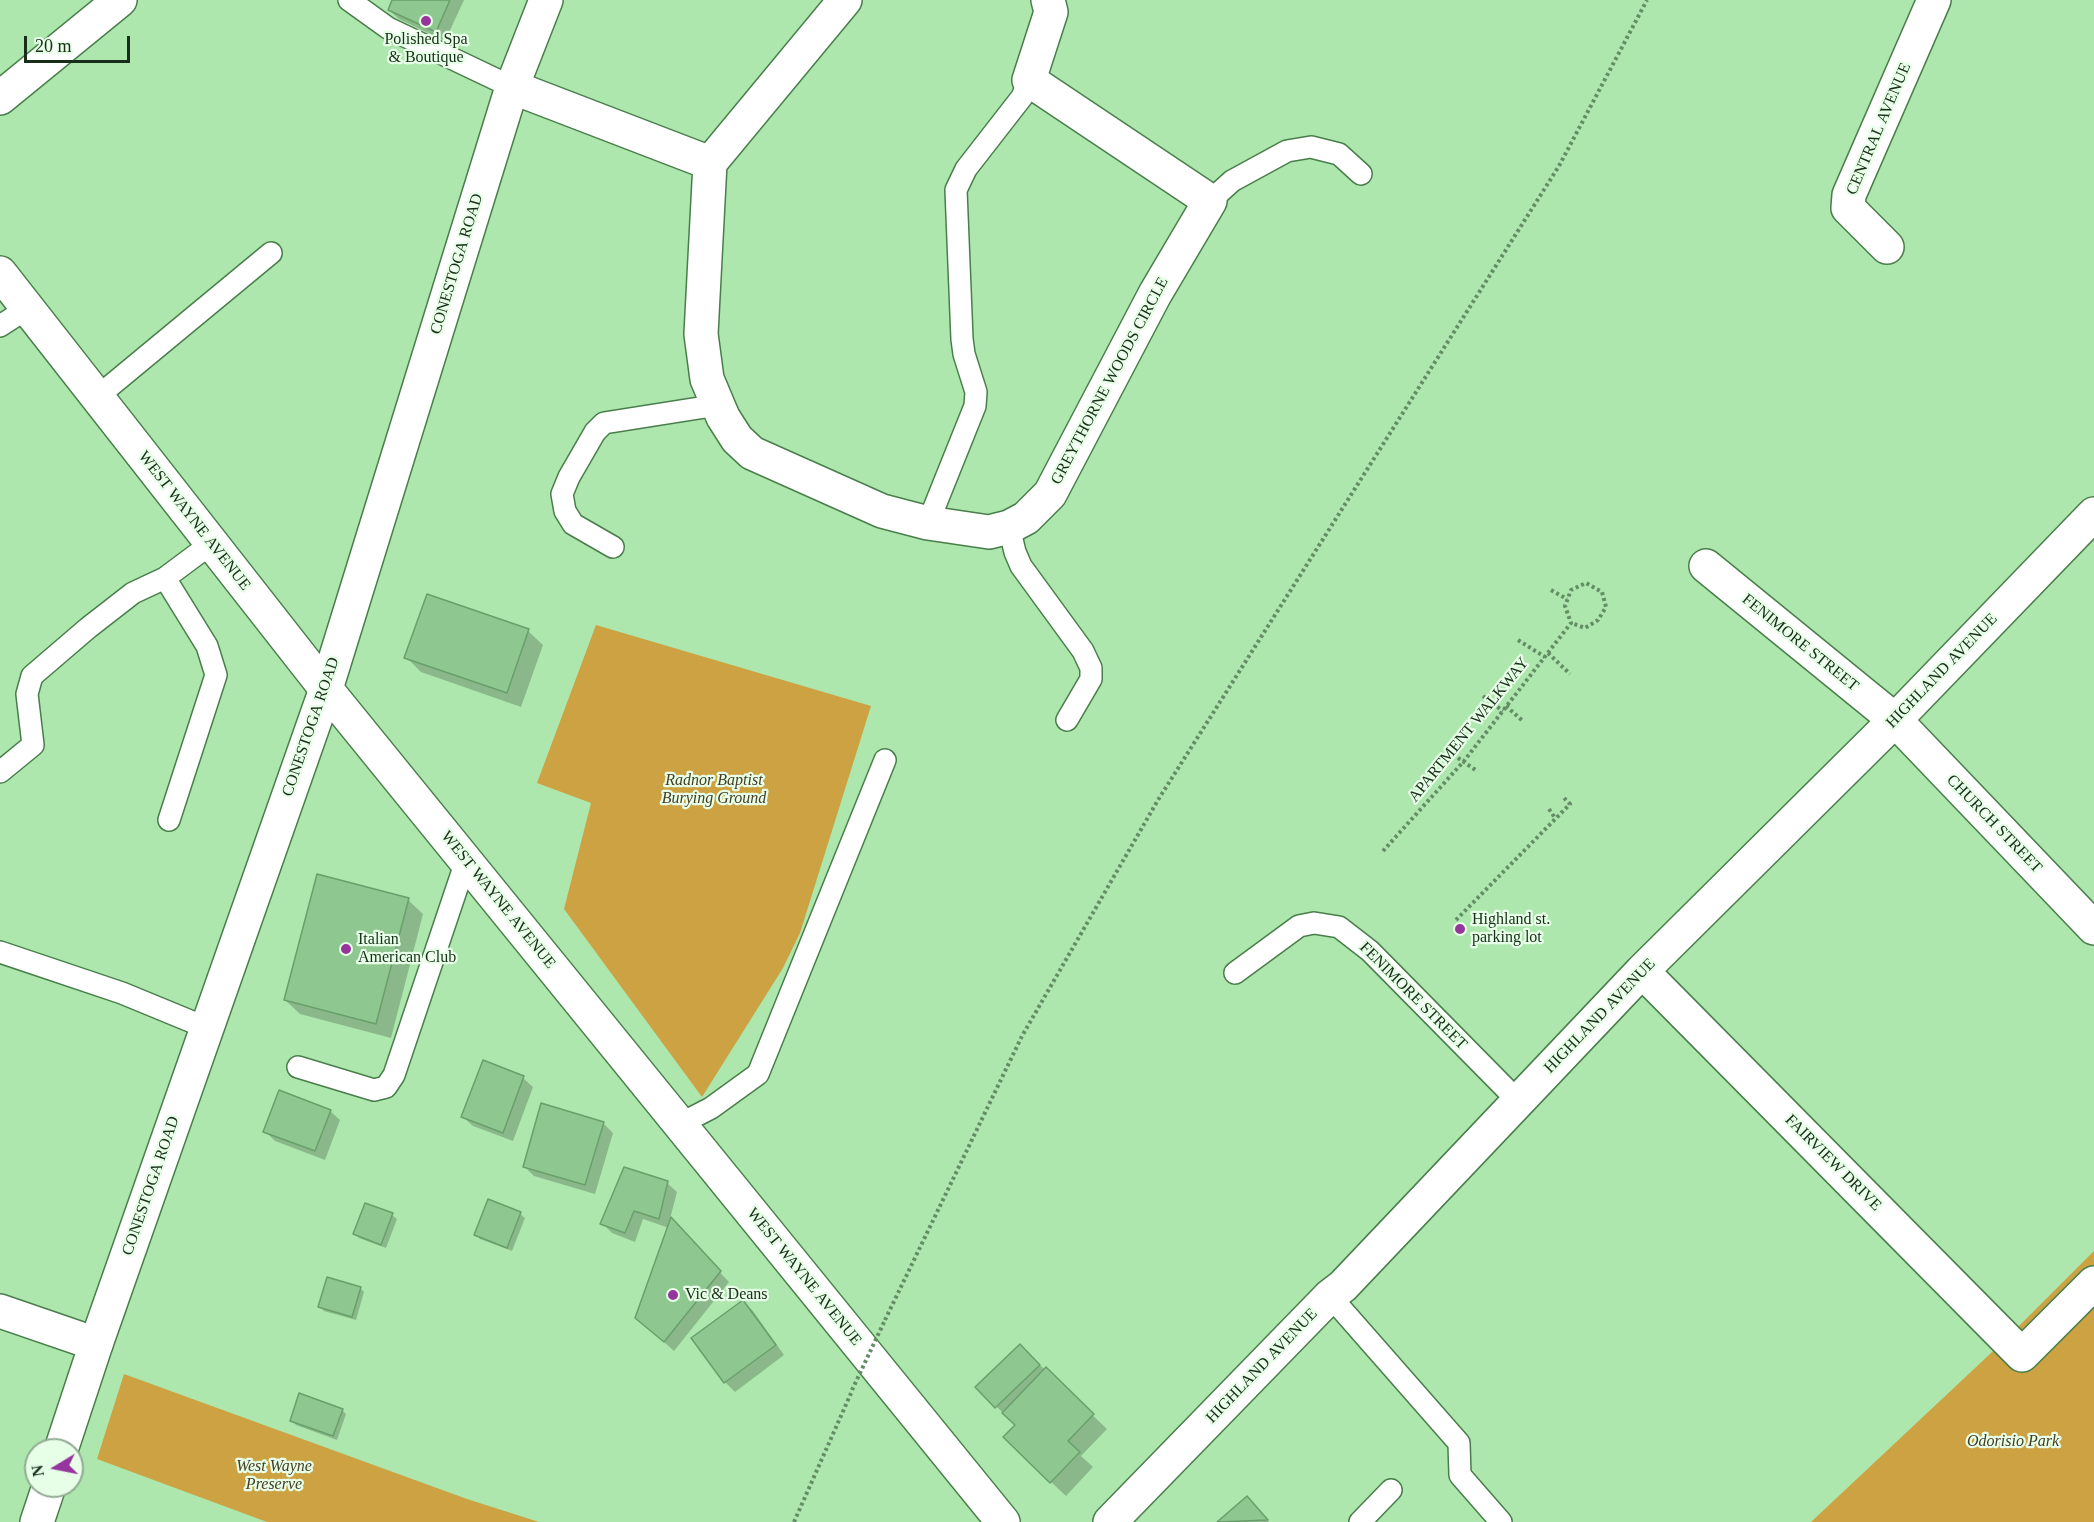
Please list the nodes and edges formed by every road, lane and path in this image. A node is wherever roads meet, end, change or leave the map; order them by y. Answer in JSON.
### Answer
{"nodes":[{"id":1,"x":120,"y":0,"type":"edge"},
{"id":2,"x":349,"y":0,"type":"edge"},
{"id":3,"x":546,"y":0,"type":"edge"},
{"id":4,"x":845,"y":0,"type":"edge"},
{"id":5,"x":1048,"y":0,"type":"edge"},
{"id":6,"x":1647,"y":0,"type":"edge"},
{"id":7,"x":1934,"y":0,"type":"edge"},
{"id":8,"x":1029,"y":80,"type":"junction"},
{"id":9,"x":512,"y":87,"type":"junction"},
{"id":10,"x":0,"y":98,"type":"edge"},
{"id":11,"x":710,"y":163,"type":"junction"},
{"id":12,"x":1361,"y":174,"type":"dead end"},
{"id":13,"x":1210,"y":201,"type":"junction"},
{"id":14,"x":1887,"y":247,"type":"dead end"},
{"id":15,"x":271,"y":253,"type":"dead end"},
{"id":16,"x":0,"y":273,"type":"edge"},
{"id":17,"x":28,"y":308,"type":"junction"},
{"id":18,"x":0,"y":326,"type":"edge"},
{"id":19,"x":97,"y":397,"type":"junction"},
{"id":20,"x":718,"y":405,"type":"junction"},
{"id":21,"x":2094,"y":514,"type":"edge"},
{"id":22,"x":928,"y":523,"type":"junction"},
{"id":23,"x":1009,"y":527,"type":"junction"},
{"id":24,"x":212,"y":543,"type":"junction"},
{"id":25,"x":613,"y":547,"type":"dead end"},
{"id":26,"x":1706,"y":566,"type":"dead end"},
{"id":27,"x":165,"y":578,"type":"junction"},
{"id":28,"x":1551,"y":590,"type":"dead end"},
{"id":29,"x":1567,"y":599,"type":"junction"},
{"id":30,"x":1571,"y":623,"type":"junction"},
{"id":31,"x":1518,"y":640,"type":"dead end"},
{"id":32,"x":1546,"y":655,"type":"junction"},
{"id":33,"x":1570,"y":674,"type":"dead end"},
{"id":34,"x":326,"y":689,"type":"junction"},
{"id":35,"x":1483,"y":696,"type":"dead end"},
{"id":36,"x":1506,"y":706,"type":"junction"},
{"id":37,"x":1503,"y":711,"type":"junction"},
{"id":38,"x":1067,"y":720,"type":"dead end"},
{"id":39,"x":1895,"y":720,"type":"junction"},
{"id":40,"x":1524,"y":722,"type":"dead end"},
{"id":41,"x":1448,"y":751,"type":"dead end"},
{"id":42,"x":885,"y":760,"type":"dead end"},
{"id":43,"x":1464,"y":761,"type":"junction"},
{"id":44,"x":1477,"y":771,"type":"dead end"},
{"id":45,"x":0,"y":772,"type":"edge"},
{"id":46,"x":1562,"y":796,"type":"dead end"},
{"id":47,"x":1549,"y":808,"type":"dead end"},
{"id":48,"x":1556,"y":818,"type":"junction"},
{"id":49,"x":169,"y":820,"type":"dead end"},
{"id":50,"x":1383,"y":851,"type":"dead end"},
{"id":51,"x":466,"y":861,"type":"junction"},
{"id":52,"x":1456,"y":920,"type":"dead end"},
{"id":53,"x":2094,"y":928,"type":"edge"},
{"id":54,"x":0,"y":952,"type":"edge"},
{"id":55,"x":1642,"y":971,"type":"junction"},
{"id":56,"x":1235,"y":973,"type":"dead end"},
{"id":57,"x":207,"y":1028,"type":"junction"},
{"id":58,"x":298,"y":1067,"type":"dead end"},
{"id":59,"x":1518,"y":1101,"type":"junction"},
{"id":60,"x":680,"y":1124,"type":"junction"},
{"id":61,"x":2094,"y":1283,"type":"edge"},
{"id":62,"x":1330,"y":1296,"type":"junction"},
{"id":63,"x":0,"y":1311,"type":"edge"},
{"id":64,"x":96,"y":1344,"type":"junction"},
{"id":65,"x":65,"y":1438,"type":"edge"},
{"id":66,"x":1391,"y":1490,"type":"dead end"},
{"id":67,"x":45,"y":1498,"type":"edge"},
{"id":68,"x":37,"y":1522,"type":"edge"},
{"id":69,"x":794,"y":1522,"type":"edge"},
{"id":70,"x":1002,"y":1522,"type":"edge"},
{"id":71,"x":1110,"y":1522,"type":"edge"},
{"id":72,"x":1360,"y":1522,"type":"edge"},
{"id":73,"x":1501,"y":1522,"type":"edge"}],
"edges":[{"from":1,"to":10,"type":"street"},
{"from":2,"to":9,"type":"lane"},
{"from":3,"to":9,"type":"street","name":"CONESTOGA ROAD"},
{"from":4,"to":11,"type":"street"},
{"from":5,"to":8,"type":"street"},
{"from":6,"to":69,"type":"path","bridge":true},
{"from":7,"to":14,"type":"street","name":"CENTRAL AVENUE"},
{"from":8,"to":13,"type":"street"},
{"from":8,"to":22,"type":"lane"},
{"from":9,"to":11,"type":"street"},
{"from":9,"to":34,"type":"street","name":"CONESTOGA ROAD"},
{"from":11,"to":20,"type":"street","name":"GREYTHORNE WOODS CIRCLE"},
{"from":12,"to":13,"type":"lane"},
{"from":13,"to":23,"type":"street","name":"GREYTHORNE WOODS CIRCLE"},
{"from":15,"to":19,"type":"lane"},
{"from":16,"to":17,"type":"street","name":"WEST WAYNE AVENUE"},
{"from":17,"to":18,"type":"lane"},
{"from":17,"to":19,"type":"street","name":"WEST WAYNE AVENUE"},
{"from":19,"to":24,"type":"street","name":"WEST WAYNE AVENUE"},
{"from":20,"to":22,"type":"street","name":"GREYTHORNE WOODS CIRCLE"},
{"from":20,"to":25,"type":"lane"},
{"from":21,"to":39,"type":"street","name":"HIGHLAND AVENUE"},
{"from":22,"to":23,"type":"street","name":"GREYTHORNE WOODS CIRCLE"},
{"from":23,"to":38,"type":"lane"},
{"from":24,"to":27,"type":"lane"},
{"from":24,"to":34,"type":"street","name":"WEST WAYNE AVENUE"},
{"from":26,"to":39,"type":"street","name":"FENIMORE STREET"},
{"from":27,"to":45,"type":"lane"},
{"from":27,"to":49,"type":"lane"},
{"from":28,"to":29,"type":"path"},
{"from":29,"to":30,"type":"path"},
{"from":29,"to":30,"type":"path"},
{"from":30,"to":32,"type":"path","name":"APARTMENT WALKWAY"},
{"from":31,"to":32,"type":"path"},
{"from":32,"to":33,"type":"path"},
{"from":32,"to":36,"type":"path","name":"APARTMENT WALKWAY"},
{"from":34,"to":51,"type":"street","name":"WEST WAYNE AVENUE"},
{"from":34,"to":57,"type":"street","name":"CONESTOGA ROAD"},
{"from":35,"to":37,"type":"path"},
{"from":36,"to":37,"type":"path","name":"APARTMENT WALKWAY"},
{"from":36,"to":40,"type":"path"},
{"from":37,"to":43,"type":"path","name":"APARTMENT WALKWAY"},
{"from":39,"to":53,"type":"street","name":"CHURCH STREET"},
{"from":39,"to":55,"type":"street","name":"HIGHLAND AVENUE"},
{"from":41,"to":43,"type":"path"},
{"from":42,"to":60,"type":"lane"},
{"from":43,"to":44,"type":"path"},
{"from":43,"to":50,"type":"path","name":"APARTMENT WALKWAY"},
{"from":46,"to":48,"type":"path"},
{"from":47,"to":48,"type":"path"},
{"from":48,"to":52,"type":"path"},
{"from":51,"to":58,"type":"lane"},
{"from":51,"to":60,"type":"street","name":"WEST WAYNE AVENUE"},
{"from":54,"to":57,"type":"lane"},
{"from":55,"to":59,"type":"street","name":"HIGHLAND AVENUE"},
{"from":55,"to":61,"type":"street","name":"FAIRVIEW DRIVE"},
{"from":56,"to":59,"type":"lane","name":"FENIMORE STREET"},
{"from":57,"to":64,"type":"street","name":"CONESTOGA ROAD"},
{"from":59,"to":62,"type":"street","name":"HIGHLAND AVENUE"},
{"from":60,"to":70,"type":"street","name":"WEST WAYNE AVENUE"},
{"from":62,"to":71,"type":"street","name":"HIGHLAND AVENUE"},
{"from":62,"to":73,"type":"lane"},
{"from":63,"to":64,"type":"street"},
{"from":64,"to":65,"type":"street","name":"CONESTOGA ROAD"},
{"from":66,"to":72,"type":"lane"},
{"from":67,"to":68,"type":"street"}]}
